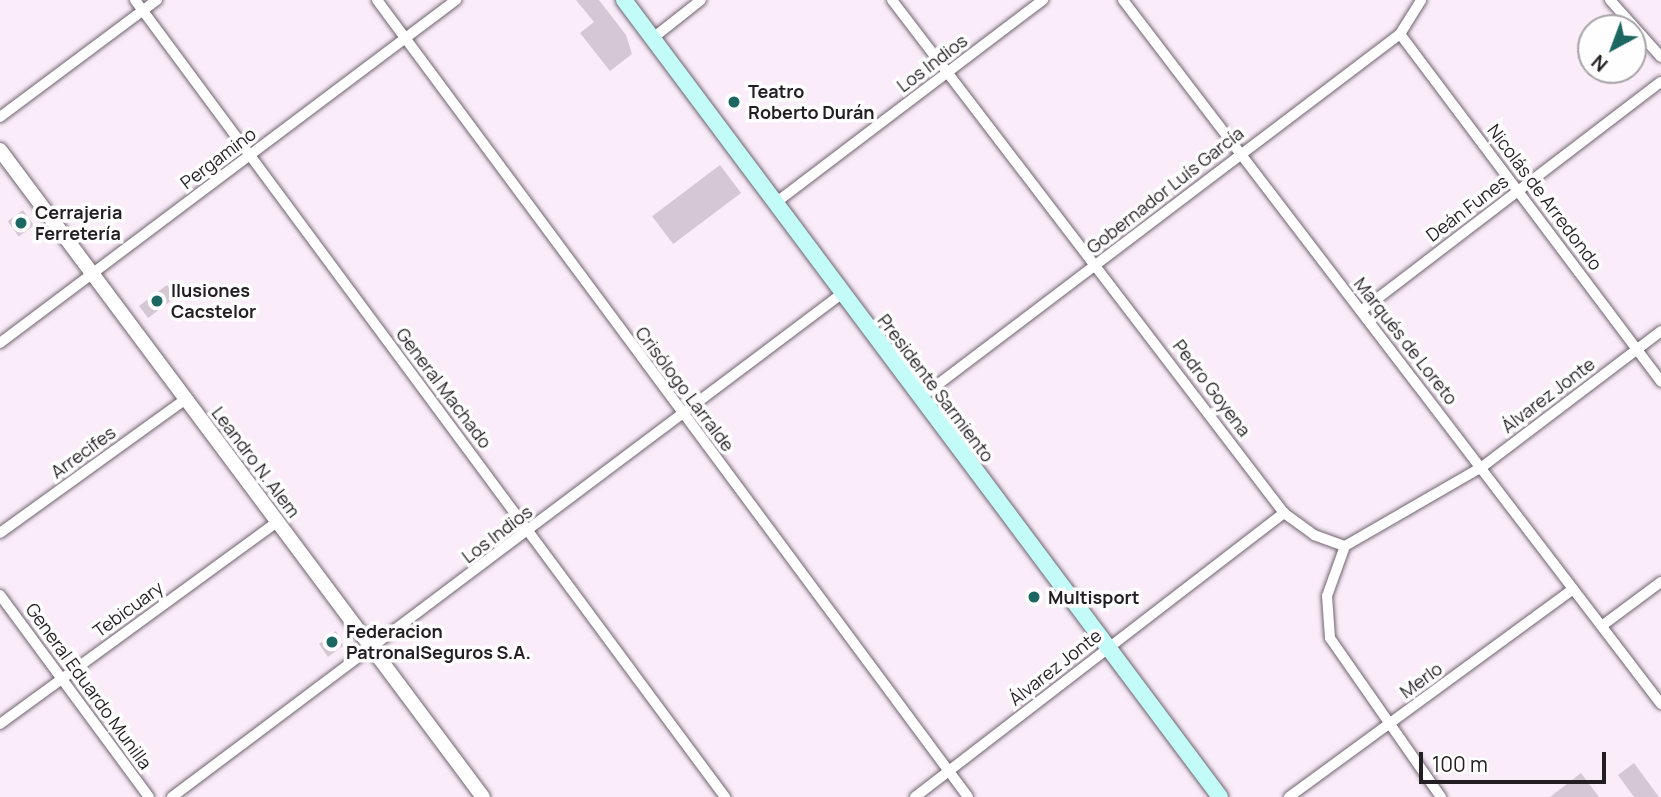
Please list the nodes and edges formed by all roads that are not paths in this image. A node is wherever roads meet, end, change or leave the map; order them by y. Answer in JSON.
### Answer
{"nodes":[{"id":1,"x":135,"y":0,"type":"edge"},
{"id":2,"x":157,"y":0,"type":"edge"},
{"id":3,"x":377,"y":0,"type":"edge"},
{"id":4,"x":456,"y":0,"type":"edge"},
{"id":5,"x":624,"y":0,"type":"edge"},
{"id":6,"x":701,"y":0,"type":"edge"},
{"id":7,"x":892,"y":0,"type":"edge"},
{"id":8,"x":1043,"y":0,"type":"edge"},
{"id":9,"x":1123,"y":0,"type":"edge"},
{"id":10,"x":1420,"y":0,"type":"edge"},
{"id":11,"x":1610,"y":0,"type":"edge"},
{"id":12,"x":143,"y":10,"type":"junction"},
{"id":13,"x":1400,"y":34,"type":"junction"},
{"id":14,"x":405,"y":38,"type":"junction"},
{"id":15,"x":653,"y":38,"type":"junction"},
{"id":16,"x":1661,"y":57,"type":"edge"},
{"id":17,"x":948,"y":73,"type":"junction"},
{"id":18,"x":1661,"y":82,"type":"edge"},
{"id":19,"x":0,"y":117,"type":"edge"},
{"id":20,"x":0,"y":150,"type":"edge"},
{"id":21,"x":1241,"y":153,"type":"junction"},
{"id":22,"x":250,"y":156,"type":"junction"},
{"id":23,"x":1519,"y":190,"type":"junction"},
{"id":24,"x":774,"y":204,"type":"junction"},
{"id":25,"x":1097,"y":264,"type":"junction"},
{"id":26,"x":92,"y":274,"type":"junction"},
{"id":27,"x":840,"y":295,"type":"junction"},
{"id":28,"x":1362,"y":311,"type":"junction"},
{"id":29,"x":1661,"y":331,"type":"edge"},
{"id":30,"x":0,"y":343,"type":"edge"},
{"id":31,"x":1637,"y":350,"type":"junction"},
{"id":32,"x":1661,"y":382,"type":"edge"},
{"id":33,"x":920,"y":398,"type":"junction"},
{"id":34,"x":186,"y":400,"type":"junction"},
{"id":35,"x":681,"y":415,"type":"junction"},
{"id":36,"x":1482,"y":467,"type":"junction"},
{"id":37,"x":1284,"y":513,"type":"junction"},
{"id":38,"x":277,"y":522,"type":"junction"},
{"id":39,"x":0,"y":533,"type":"edge"},
{"id":40,"x":529,"y":533,"type":"junction"},
{"id":41,"x":1345,"y":546,"type":"junction"},
{"id":42,"x":1661,"y":582,"type":"edge"},
{"id":43,"x":1573,"y":589,"type":"junction"},
{"id":44,"x":0,"y":595,"type":"edge"},
{"id":45,"x":1602,"y":625,"type":"junction"},
{"id":46,"x":371,"y":649,"type":"junction"},
{"id":47,"x":1107,"y":649,"type":"junction"},
{"id":48,"x":62,"y":678,"type":"junction"},
{"id":49,"x":1661,"y":704,"type":"edge"},
{"id":50,"x":0,"y":724,"type":"edge"},
{"id":51,"x":1388,"y":726,"type":"junction"},
{"id":52,"x":949,"y":771,"type":"junction"},
{"id":53,"x":149,"y":797,"type":"edge"},
{"id":54,"x":172,"y":797,"type":"edge"},
{"id":55,"x":483,"y":797,"type":"edge"},
{"id":56,"x":724,"y":797,"type":"edge"},
{"id":57,"x":915,"y":797,"type":"edge"},
{"id":58,"x":968,"y":797,"type":"edge"},
{"id":59,"x":1220,"y":797,"type":"edge"},
{"id":60,"x":1289,"y":797,"type":"edge"},
{"id":61,"x":1441,"y":797,"type":"edge"}],
"edges":[{"from":1,"to":12,"type":"street","name":"General Machado"},
{"from":2,"to":12,"type":"street"},
{"from":3,"to":14,"type":"street","name":"Crisólogo Larralde"},
{"from":4,"to":14,"type":"street","name":"Pergamino"},
{"from":5,"to":15,"type":"main road","name":"Presidente Sarmiento"},
{"from":6,"to":15,"type":"street"},
{"from":7,"to":17,"type":"street","name":"Pedro Goyena"},
{"from":8,"to":17,"type":"street","name":"Los Indios"},
{"from":9,"to":21,"type":"street","name":"Marqués de Loreto"},
{"from":10,"to":13,"type":"street","name":"Gobernador Luís García"},
{"from":11,"to":16,"type":"street"},
{"from":12,"to":19,"type":"street"},
{"from":12,"to":22,"type":"street","name":"General Machado"},
{"from":13,"to":21,"type":"street","name":"Gobernador Luís García"},
{"from":13,"to":23,"type":"street","name":"Nicolás de Arredondo"},
{"from":14,"to":22,"type":"street","name":"Pergamino"},
{"from":14,"to":35,"type":"street","name":"Crisólogo Larralde"},
{"from":15,"to":24,"type":"main road","name":"Presidente Sarmiento"},
{"from":17,"to":24,"type":"street","name":"Los Indios"},
{"from":17,"to":25,"type":"street","name":"Pedro Goyena"},
{"from":18,"to":23,"type":"street","name":"Deán Funes"},
{"from":20,"to":26,"type":"street","name":"Leandro N. Alem"},
{"from":21,"to":25,"type":"street","name":"Gobernador Luís García"},
{"from":21,"to":28,"type":"street","name":"Marqués de Loreto"},
{"from":22,"to":26,"type":"street","name":"Pergamino"},
{"from":22,"to":40,"type":"street","name":"General Machado"},
{"from":23,"to":28,"type":"street","name":"Deán Funes"},
{"from":23,"to":31,"type":"street","name":"Nicolás de Arredondo"},
{"from":24,"to":27,"type":"main road","name":"Presidente Sarmiento"},
{"from":25,"to":33,"type":"street","name":"Gobernador Luís García"},
{"from":25,"to":37,"type":"street","name":"Pedro Goyena"},
{"from":26,"to":30,"type":"street","name":"Pergamino"},
{"from":26,"to":34,"type":"street","name":"Leandro N. Alem"},
{"from":27,"to":33,"type":"main road","name":"Presidente Sarmiento"},
{"from":27,"to":35,"type":"street","name":"Los Indios"},
{"from":28,"to":36,"type":"street","name":"Marqués de Loreto"},
{"from":29,"to":31,"type":"street","name":"Álvarez Jonte"},
{"from":31,"to":32,"type":"street","name":"Nicolás de Arredondo"},
{"from":31,"to":36,"type":"street","name":"Álvarez Jonte"},
{"from":33,"to":47,"type":"main road","name":"Presidente Sarmiento"},
{"from":34,"to":38,"type":"street","name":"Leandro N. Alem"},
{"from":34,"to":39,"type":"street","name":"Arrecifes"},
{"from":35,"to":40,"type":"street","name":"Los Indios"},
{"from":35,"to":52,"type":"street","name":"Crisólogo Larralde"},
{"from":36,"to":41,"type":"street","name":"Álvarez Jonte"},
{"from":36,"to":43,"type":"street","name":"Marqués de Loreto"},
{"from":37,"to":41,"type":"street","name":"Pedro Goyena"},
{"from":37,"to":47,"type":"street","name":"Álvarez Jonte"},
{"from":38,"to":46,"type":"street","name":"Leandro N. Alem"},
{"from":38,"to":48,"type":"street","name":"Tebicuary"},
{"from":40,"to":46,"type":"street","name":"Los Indios"},
{"from":40,"to":56,"type":"street","name":"General Machado"},
{"from":41,"to":51,"type":"street"},
{"from":42,"to":45,"type":"street"},
{"from":43,"to":45,"type":"street","name":"Marqués de Loreto"},
{"from":43,"to":51,"type":"street","name":"Merlo"},
{"from":44,"to":48,"type":"street","name":"General Eduardo Munilla"},
{"from":45,"to":49,"type":"street","name":"Marqués de Loreto"},
{"from":46,"to":54,"type":"street","name":"Los Indios"},
{"from":46,"to":55,"type":"street","name":"Leandro N. Alem"},
{"from":47,"to":52,"type":"street","name":"Álvarez Jonte"},
{"from":47,"to":59,"type":"main road","name":"Presidente Sarmiento"},
{"from":48,"to":50,"type":"street","name":"Tebicuary"},
{"from":48,"to":53,"type":"street","name":"General Eduardo Munilla"},
{"from":51,"to":60,"type":"street","name":"Merlo"},
{"from":51,"to":61,"type":"street"},
{"from":52,"to":57,"type":"street","name":"Álvarez Jonte"},
{"from":52,"to":58,"type":"street","name":"Crisólogo Larralde"}]}
